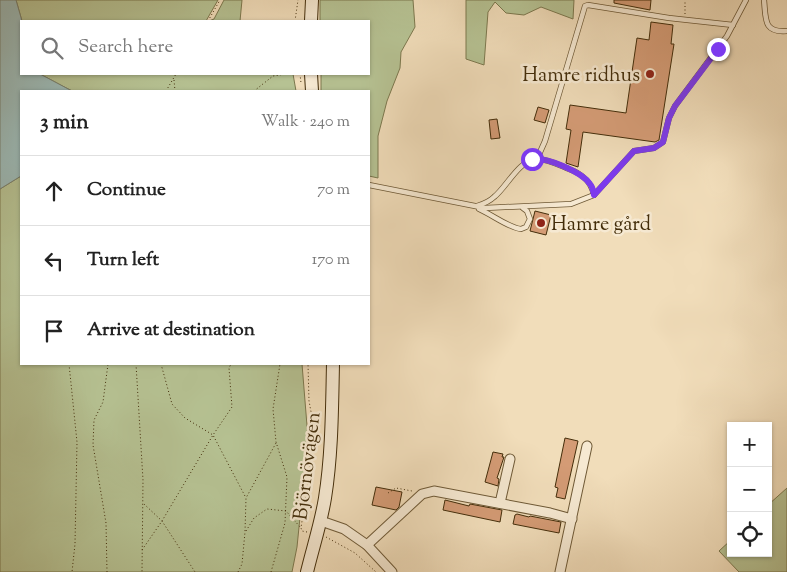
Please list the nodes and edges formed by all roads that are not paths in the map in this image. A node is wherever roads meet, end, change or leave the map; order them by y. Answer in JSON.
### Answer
{"nodes":[{"id":1,"x":312,"y":0,"type":"edge"},
{"id":2,"x":746,"y":0,"type":"edge"},
{"id":3,"x":764,"y":0,"type":"edge"},
{"id":4,"x":311,"y":20,"type":"edge"},
{"id":5,"x":734,"y":25,"type":"junction"},
{"id":6,"x":787,"y":31,"type":"edge"},
{"id":7,"x":311,"y":75,"type":"edge"},
{"id":8,"x":312,"y":90,"type":"edge"},
{"id":9,"x":537,"y":158,"type":"junction"},
{"id":10,"x":370,"y":185,"type":"edge"},
{"id":11,"x":594,"y":195,"type":"junction"},
{"id":12,"x":475,"y":207,"type":"junction"},
{"id":13,"x":522,"y":207,"type":"junction"},
{"id":14,"x":333,"y":365,"type":"edge"},
{"id":15,"x":587,"y":446,"type":"dead end"},
{"id":16,"x":510,"y":459,"type":"dead end"},
{"id":17,"x":500,"y":503,"type":"junction"},
{"id":18,"x":572,"y":519,"type":"junction"},
{"id":19,"x":321,"y":521,"type":"junction"},
{"id":20,"x":367,"y":545,"type":"junction"},
{"id":21,"x":390,"y":571,"type":"edge"},
{"id":22,"x":307,"y":572,"type":"edge"},
{"id":23,"x":560,"y":572,"type":"edge"}],
"edges":[{"from":1,"to":4,"type":"main road"},
{"from":2,"to":5,"type":"lane"},
{"from":3,"to":6,"type":"lane"},
{"from":5,"to":9,"type":"lane"},
{"from":5,"to":11,"type":"lane"},
{"from":7,"to":8,"type":"main road"},
{"from":9,"to":11,"type":"lane"},
{"from":9,"to":12,"type":"lane"},
{"from":10,"to":12,"type":"lane"},
{"from":11,"to":13,"type":"lane"},
{"from":12,"to":13,"type":"lane"},
{"from":12,"to":13,"type":"lane"},
{"from":14,"to":19,"type":"main road","name":"Björnövägen"},
{"from":15,"to":18,"type":"street"},
{"from":16,"to":17,"type":"street"},
{"from":17,"to":18,"type":"street"},
{"from":17,"to":20,"type":"street"},
{"from":18,"to":23,"type":"street"},
{"from":19,"to":20,"type":"street"},
{"from":19,"to":22,"type":"main road","name":"Björnövägen"},
{"from":20,"to":21,"type":"street"}]}
